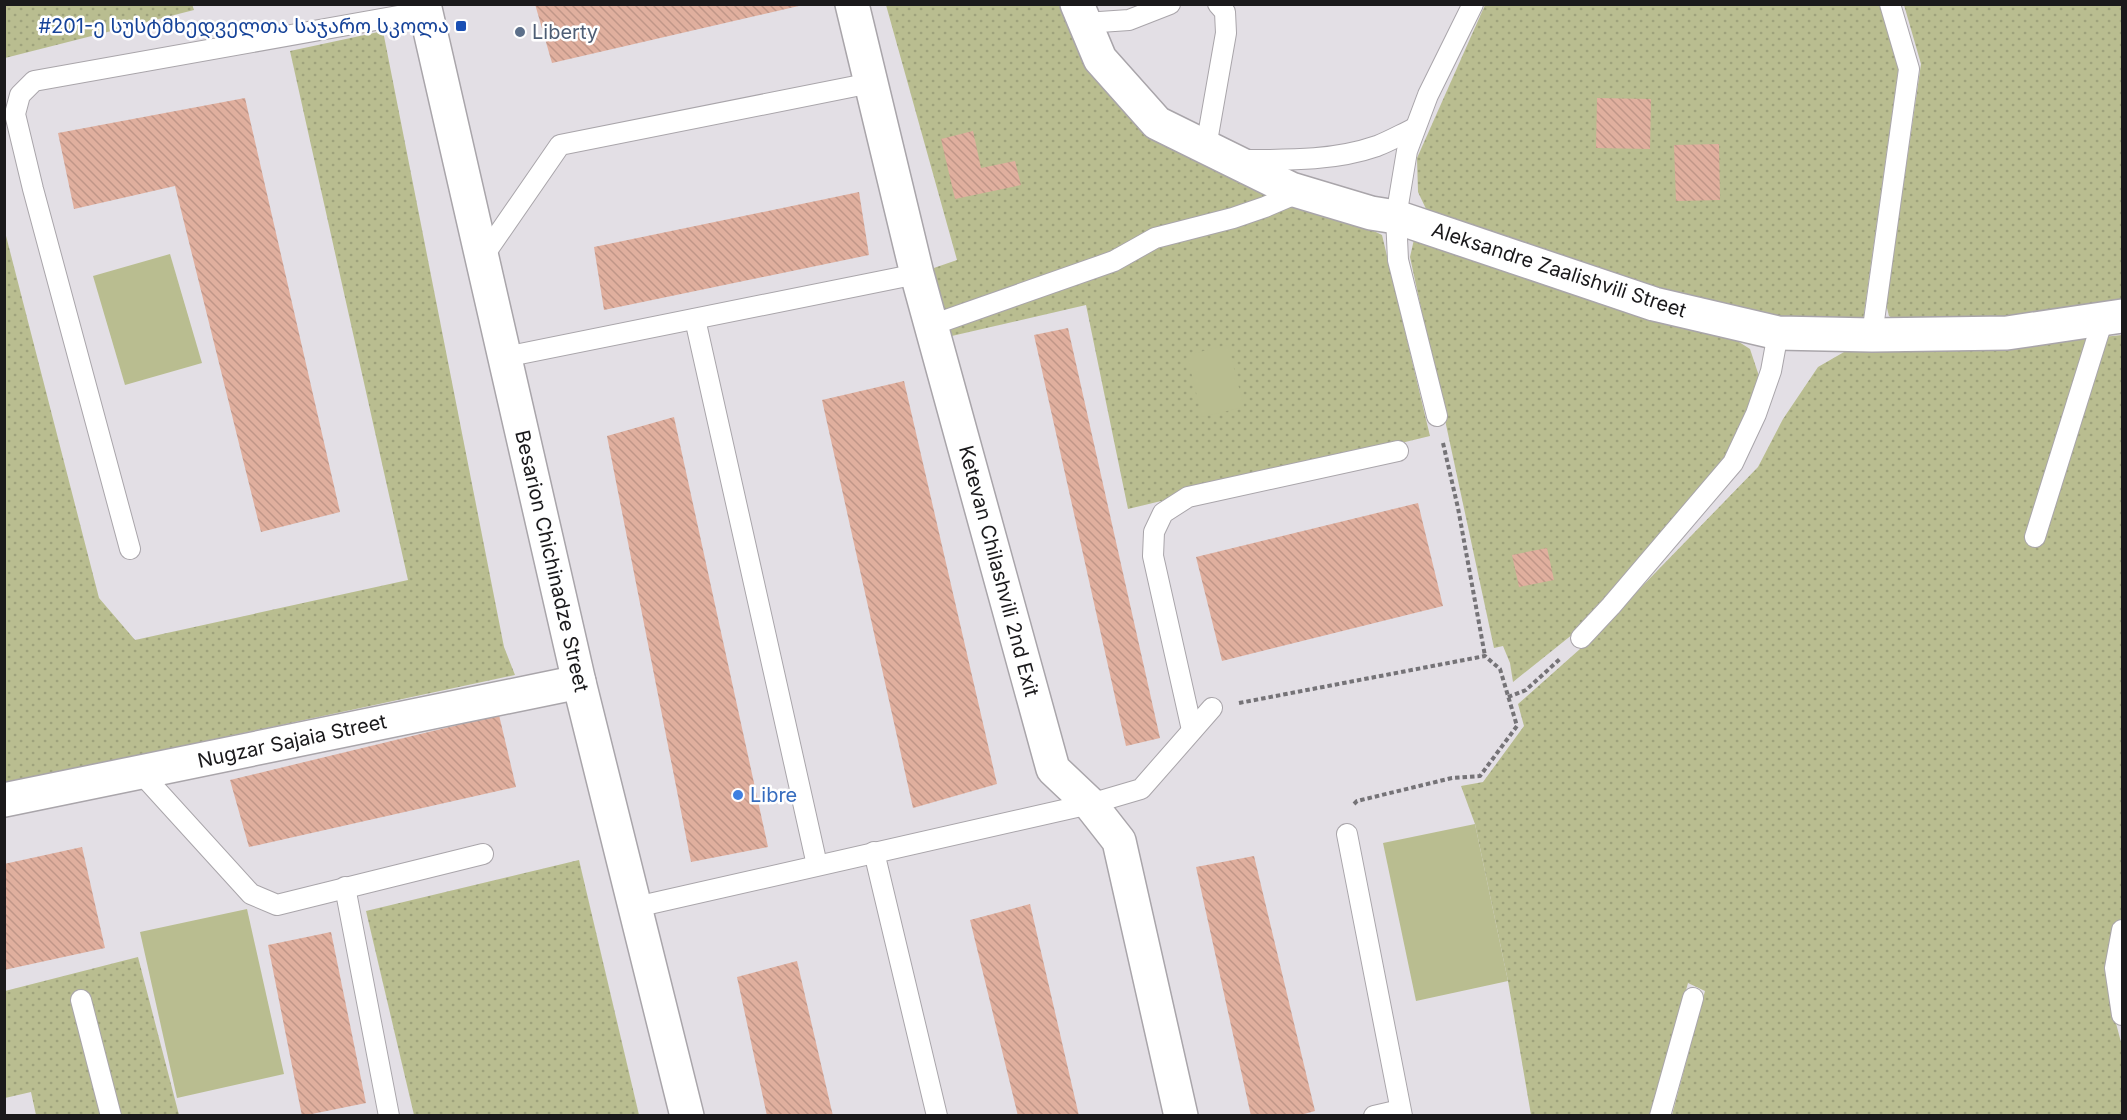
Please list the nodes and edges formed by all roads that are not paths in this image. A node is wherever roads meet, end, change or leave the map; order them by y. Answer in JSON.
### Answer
{"nodes":[{"id":1,"x":852,"y":4,"type":"edge"},
{"id":2,"x":1170,"y":4,"type":"edge"},
{"id":3,"x":1218,"y":4,"type":"edge"},
{"id":4,"x":1473,"y":4,"type":"edge"},
{"id":5,"x":1890,"y":4,"type":"edge"},
{"id":6,"x":425,"y":8,"type":"edge"},
{"id":7,"x":1081,"y":14,"type":"edge"},
{"id":8,"x":871,"y":83,"type":"junction"},
{"id":9,"x":1415,"y":128,"type":"junction"},
{"id":10,"x":1219,"y":153,"type":"junction"},
{"id":11,"x":1300,"y":192,"type":"junction"},
{"id":12,"x":1396,"y":217,"type":"junction"},
{"id":13,"x":482,"y":258,"type":"junction"},
{"id":14,"x":917,"y":274,"type":"junction"},
{"id":15,"x":2113,"y":318,"type":"edge"},
{"id":16,"x":695,"y":319,"type":"junction"},
{"id":17,"x":932,"y":325,"type":"junction"},
{"id":18,"x":1778,"y":333,"type":"junction"},
{"id":19,"x":1872,"y":335,"type":"junction"},
{"id":20,"x":505,"y":357,"type":"junction"},
{"id":21,"x":1437,"y":416,"type":"road end"},
{"id":22,"x":1398,"y":451,"type":"dead end"},
{"id":23,"x":2035,"y":537,"type":"dead end"},
{"id":24,"x":130,"y":549,"type":"dead end"},
{"id":25,"x":1581,"y":638,"type":"road end"},
{"id":26,"x":579,"y":681,"type":"junction"},
{"id":27,"x":1212,"y":708,"type":"road end"},
{"id":28,"x":1192,"y":730,"type":"junction"},
{"id":29,"x":140,"y":772,"type":"junction"},
{"id":30,"x":4,"y":800,"type":"edge"},
{"id":31,"x":1090,"y":804,"type":"junction"},
{"id":32,"x":1347,"y":834,"type":"road end"},
{"id":33,"x":874,"y":852,"type":"junction"},
{"id":34,"x":483,"y":854,"type":"dead end"},
{"id":35,"x":817,"y":865,"type":"junction"},
{"id":36,"x":345,"y":887,"type":"junction"},
{"id":37,"x":636,"y":907,"type":"junction"},
{"id":38,"x":2122,"y":930,"type":"edge"},
{"id":39,"x":1693,"y":998,"type":"dead end"},
{"id":40,"x":81,"y":1000,"type":"dead end"},
{"id":41,"x":2122,"y":1015,"type":"edge"},
{"id":42,"x":1401,"y":1113,"type":"edge"},
{"id":43,"x":111,"y":1116,"type":"edge"},
{"id":44,"x":389,"y":1116,"type":"edge"},
{"id":45,"x":687,"y":1116,"type":"edge"},
{"id":46,"x":937,"y":1116,"type":"edge"},
{"id":47,"x":1181,"y":1116,"type":"edge"},
{"id":48,"x":1374,"y":1116,"type":"edge"},
{"id":49,"x":1660,"y":1116,"type":"edge"}],
"edges":[{"from":1,"to":8,"type":"street","name":"Ketevan Chilashvili 2nd Exit"},
{"from":2,"to":7,"type":"lane"},
{"from":3,"to":10,"type":"lane"},
{"from":4,"to":9,"type":"lane"},
{"from":5,"to":19,"type":"lane"},
{"from":6,"to":13,"type":"street","name":"Besarion Chichinadze Street"},
{"from":6,"to":24,"type":"lane"},
{"from":7,"to":10,"type":"street","name":"Aleksandre Zaalishvili Street"},
{"from":8,"to":13,"type":"lane"},
{"from":8,"to":14,"type":"street","name":"Ketevan Chilashvili 2nd Exit"},
{"from":9,"to":10,"type":"lane"},
{"from":9,"to":12,"type":"lane"},
{"from":10,"to":11,"type":"street","name":"Aleksandre Zaalishvili Street"},
{"from":11,"to":12,"type":"street","name":"Aleksandre Zaalishvili Street"},
{"from":11,"to":17,"type":"lane"},
{"from":12,"to":18,"type":"street","name":"Aleksandre Zaalishvili Street"},
{"from":12,"to":21,"type":"lane"},
{"from":13,"to":20,"type":"street","name":"Besarion Chichinadze Street"},
{"from":14,"to":16,"type":"lane"},
{"from":14,"to":17,"type":"street","name":"Ketevan Chilashvili 2nd Exit"},
{"from":15,"to":19,"type":"street","name":"Aleksandre Zaalishvili Street"},
{"from":15,"to":23,"type":"lane"},
{"from":16,"to":20,"type":"lane"},
{"from":16,"to":35,"type":"lane"},
{"from":17,"to":31,"type":"street","name":"Ketevan Chilashvili 2nd Exit"},
{"from":18,"to":19,"type":"street","name":"Aleksandre Zaalishvili Street"},
{"from":18,"to":25,"type":"lane"},
{"from":20,"to":26,"type":"street","name":"Besarion Chichinadze Street"},
{"from":22,"to":28,"type":"lane"},
{"from":26,"to":29,"type":"street","name":"Nugzar Sajaia Street"},
{"from":26,"to":37,"type":"street","name":"Besarion Chichinadze Street"},
{"from":27,"to":28,"type":"lane"},
{"from":28,"to":31,"type":"lane"},
{"from":29,"to":30,"type":"street","name":"Nugzar Sajaia Street"},
{"from":29,"to":36,"type":"lane"},
{"from":31,"to":33,"type":"lane"},
{"from":31,"to":47,"type":"street","name":"Ketevan Chilashvili 2nd Exit"},
{"from":32,"to":42,"type":"lane"},
{"from":33,"to":35,"type":"lane"},
{"from":33,"to":46,"type":"lane"},
{"from":34,"to":36,"type":"lane"},
{"from":35,"to":37,"type":"lane"},
{"from":36,"to":44,"type":"lane"},
{"from":37,"to":45,"type":"street","name":"Besarion Chichinadze Street"},
{"from":38,"to":41,"type":"lane"},
{"from":39,"to":49,"type":"lane"},
{"from":40,"to":43,"type":"lane"},
{"from":42,"to":48,"type":"lane"}]}
